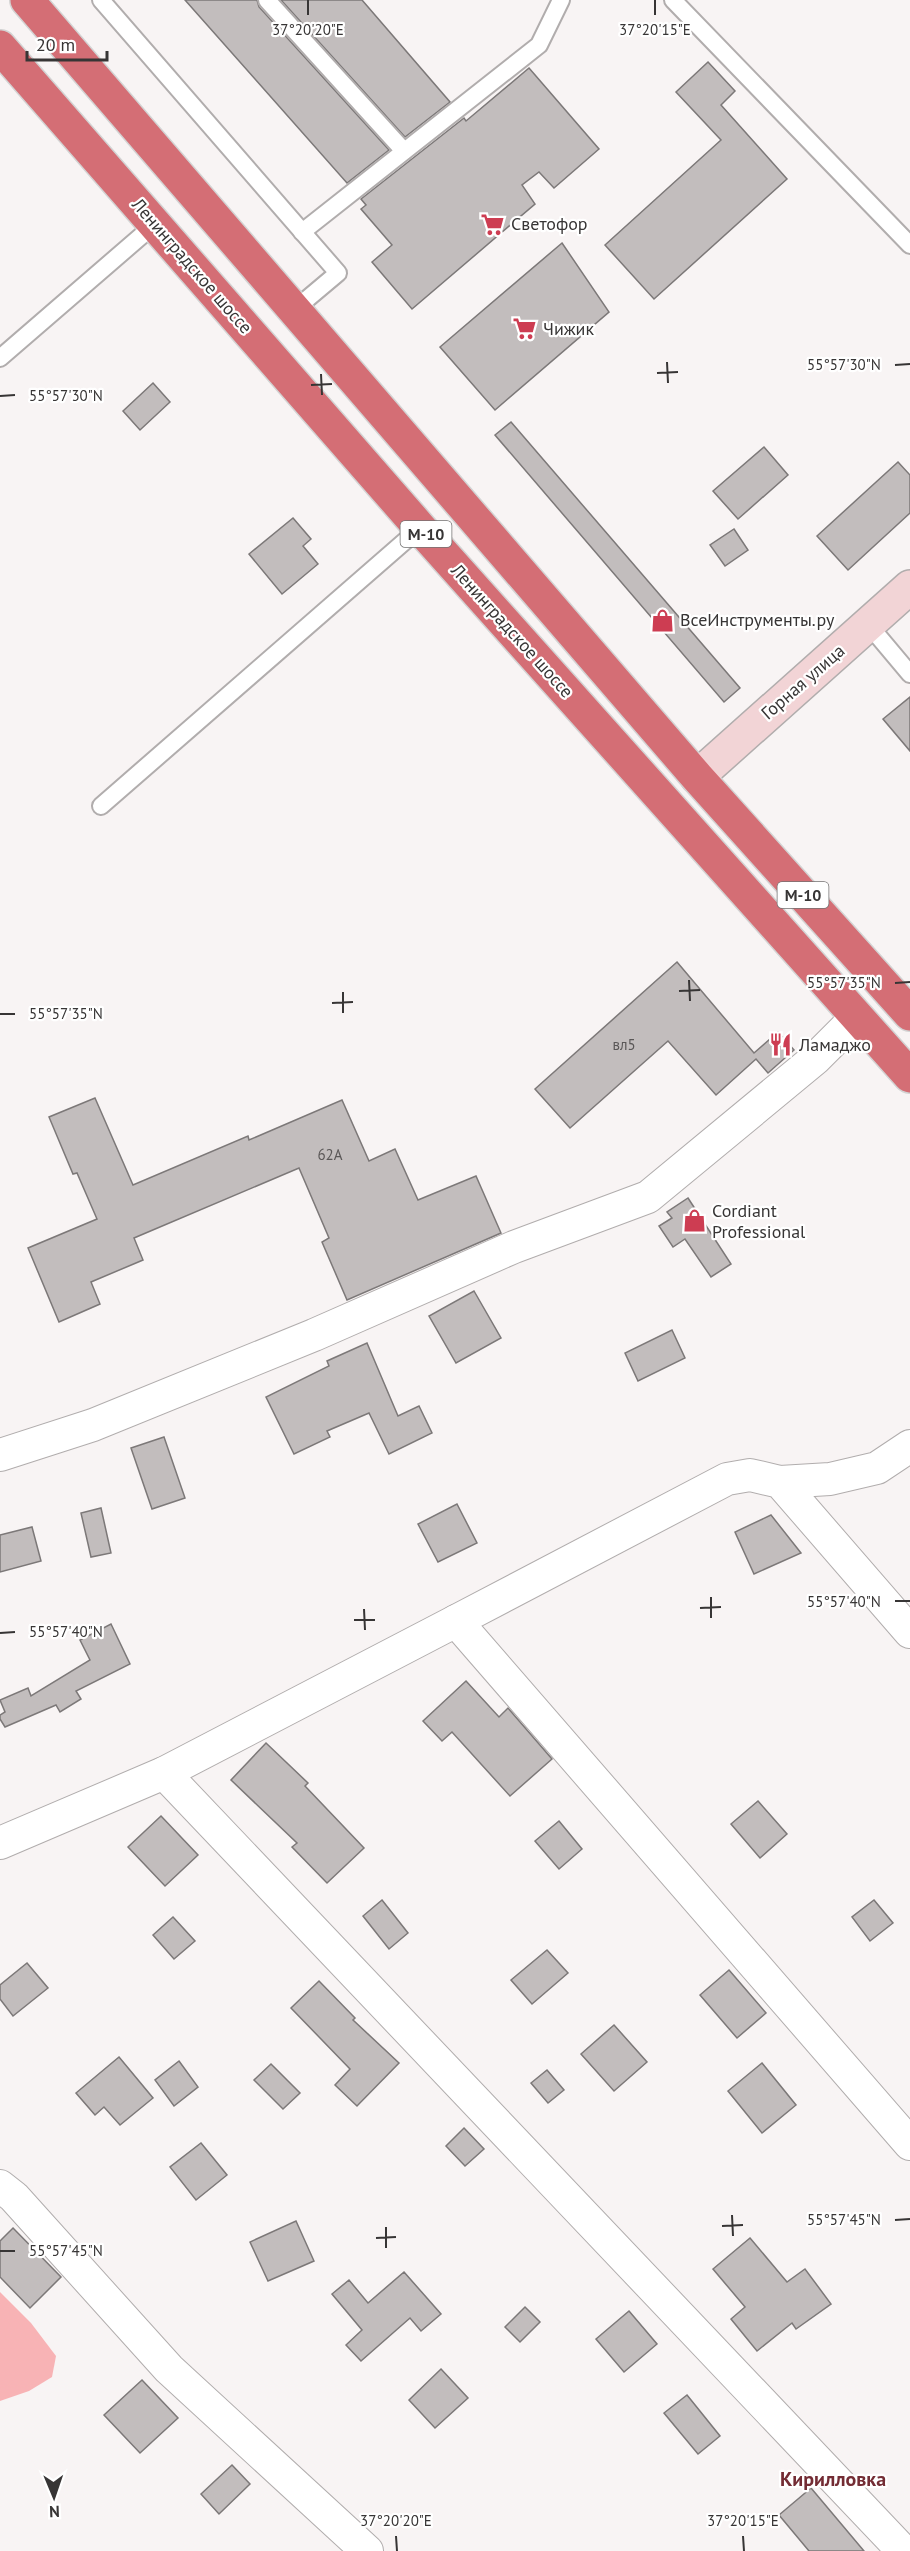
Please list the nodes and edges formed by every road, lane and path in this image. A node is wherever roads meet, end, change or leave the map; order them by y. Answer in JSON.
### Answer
{"nodes":[{"id":1,"x":27,"y":0,"type":"edge"},
{"id":2,"x":267,"y":0,"type":"edge"},
{"id":3,"x":561,"y":0,"type":"edge"},
{"id":4,"x":673,"y":0,"type":"edge"},
{"id":5,"x":105,"y":1,"type":"edge"},
{"id":6,"x":0,"y":47,"type":"edge"},
{"id":7,"x":404,"y":151,"type":"junction"},
{"id":8,"x":155,"y":224,"type":"junction"},
{"id":9,"x":302,"y":232,"type":"junction"},
{"id":10,"x":910,"y":245,"type":"edge"},
{"id":11,"x":294,"y":310,"type":"junction"},
{"id":12,"x":0,"y":358,"type":"edge"},
{"id":13,"x":420,"y":528,"type":"junction"},
{"id":14,"x":910,"y":587,"type":"edge"},
{"id":15,"x":868,"y":624,"type":"junction"},
{"id":16,"x":910,"y":674,"type":"edge"},
{"id":17,"x":697,"y":777,"type":"junction"},
{"id":18,"x":101,"y":806,"type":"dead end"},
{"id":19,"x":910,"y":1014,"type":"edge"},
{"id":20,"x":856,"y":1018,"type":"junction"},
{"id":21,"x":910,"y":1076,"type":"edge"},
{"id":22,"x":910,"y":1446,"type":"edge"},
{"id":23,"x":0,"y":1455,"type":"edge"},
{"id":24,"x":780,"y":1482,"type":"junction"},
{"id":25,"x":456,"y":1621,"type":"junction"},
{"id":26,"x":910,"y":1632,"type":"edge"},
{"id":27,"x":164,"y":1773,"type":"junction"},
{"id":28,"x":0,"y":1843,"type":"edge"},
{"id":29,"x":910,"y":2144,"type":"edge"},
{"id":30,"x":0,"y":2186,"type":"edge"},
{"id":31,"x":367,"y":2551,"type":"edge"},
{"id":32,"x":903,"y":2551,"type":"edge"}],
"edges":[{"from":1,"to":11,"type":"highway","number":"М-10"},
{"from":2,"to":7,"type":"lane"},
{"from":3,"to":7,"type":"lane"},
{"from":4,"to":10,"type":"lane"},
{"from":5,"to":9,"type":"lane"},
{"from":6,"to":8,"type":"highway","name":"Ленинградское шоссе","number":"М-10"},
{"from":7,"to":9,"type":"lane"},
{"from":8,"to":12,"type":"lane"},
{"from":8,"to":13,"type":"highway","name":"Ленинградское шоссе","number":"М-10"},
{"from":9,"to":11,"type":"lane"},
{"from":11,"to":17,"type":"highway","number":"М-10"},
{"from":13,"to":18,"type":"lane"},
{"from":13,"to":20,"type":"highway","name":"Ленинградское шоссе","number":"М-10"},
{"from":14,"to":15,"type":"street","name":"Горная улица"},
{"from":15,"to":16,"type":"lane"},
{"from":15,"to":17,"type":"street","name":"Горная улица"},
{"from":17,"to":19,"type":"highway","number":"М-10"},
{"from":20,"to":21,"type":"highway","name":"Ленинградское шоссе","number":"М-10"},
{"from":20,"to":23,"type":"street"},
{"from":22,"to":24,"type":"street"},
{"from":24,"to":25,"type":"street"},
{"from":24,"to":26,"type":"street"},
{"from":25,"to":27,"type":"street"},
{"from":25,"to":29,"type":"street"},
{"from":27,"to":28,"type":"street"},
{"from":27,"to":32,"type":"street"},
{"from":30,"to":31,"type":"street"}]}
